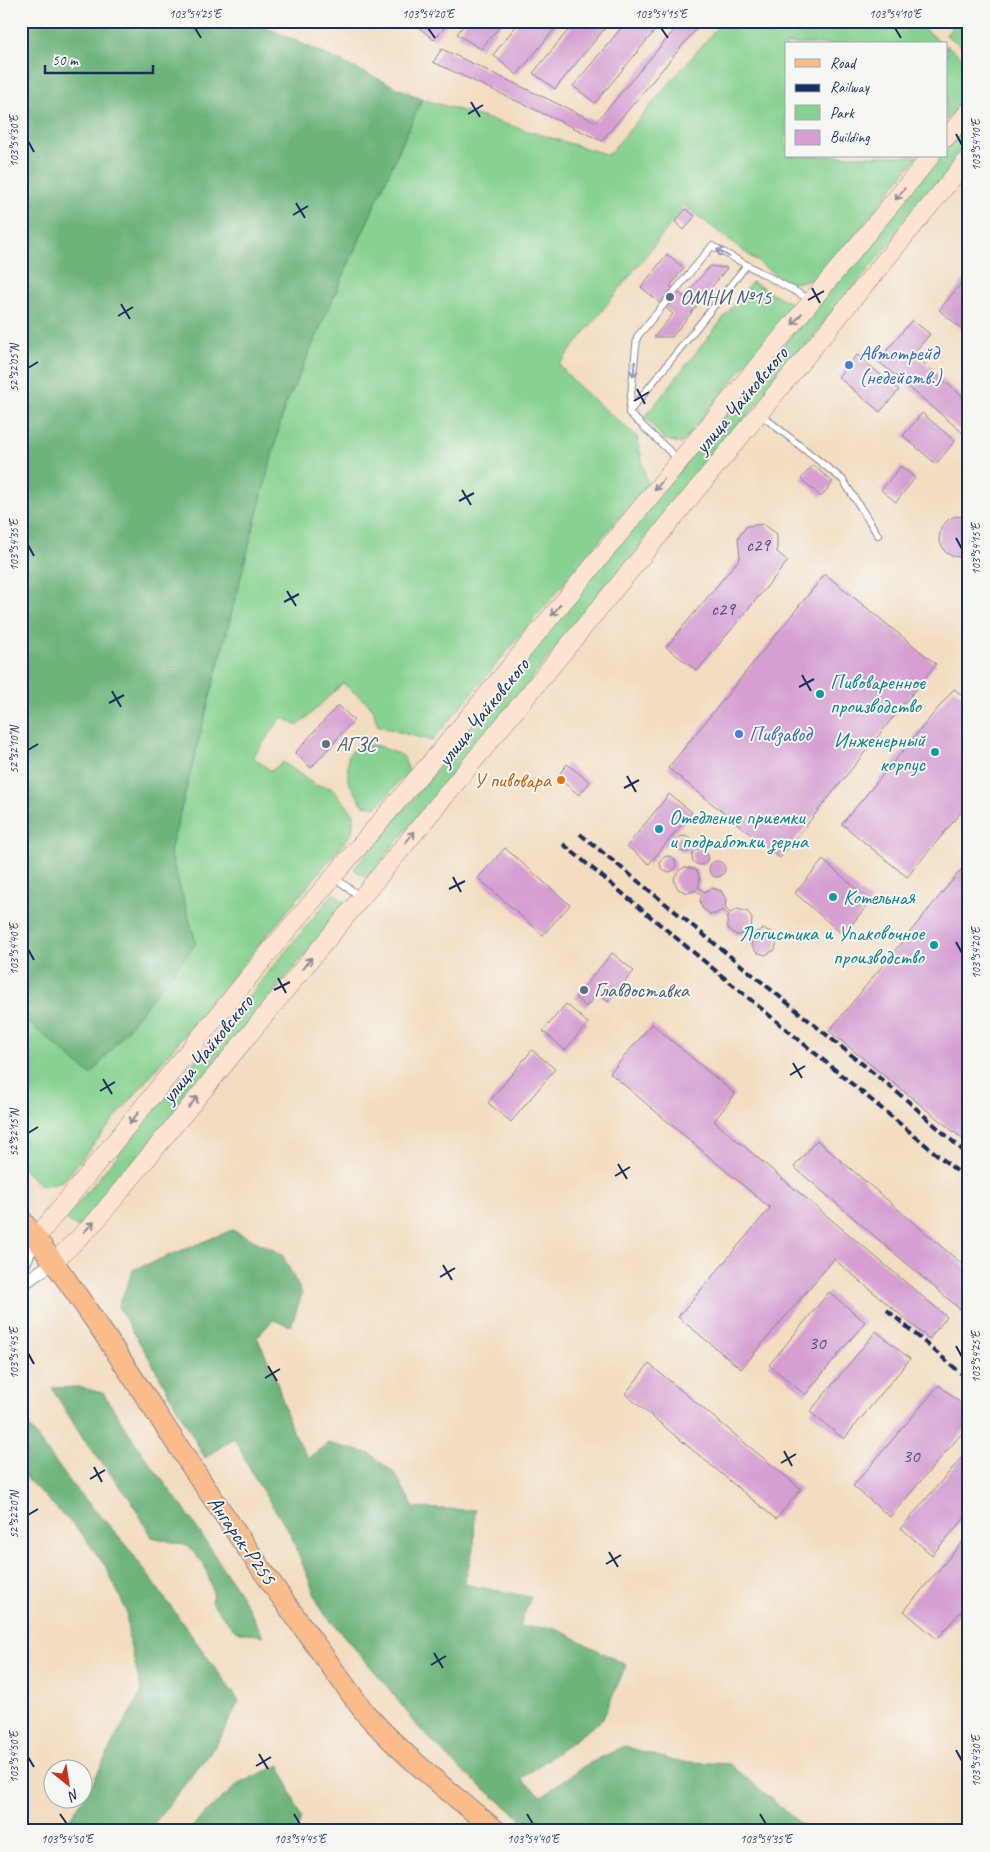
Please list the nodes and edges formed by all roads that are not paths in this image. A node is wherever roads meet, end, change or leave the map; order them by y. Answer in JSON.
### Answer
{"nodes":[{"id":1,"x":969,"y":111,"type":"edge"},
{"id":2,"x":948,"y":136,"type":"edge"},
{"id":3,"x":929,"y":158,"type":"edge"},
{"id":4,"x":969,"y":158,"type":"edge"},
{"id":5,"x":746,"y":266,"type":"junction"},
{"id":6,"x":812,"y":301,"type":"junction"},
{"id":7,"x":629,"y":413,"type":"junction"},
{"id":8,"x":758,"y":413,"type":"junction"},
{"id":9,"x":679,"y":460,"type":"junction"},
{"id":10,"x":878,"y":535,"type":"dead end"},
{"id":11,"x":334,"y":876,"type":"junction"},
{"id":12,"x":360,"y":897,"type":"junction"},
{"id":13,"x":21,"y":1219,"type":"edge"},
{"id":14,"x":36,"y":1238,"type":"junction"},
{"id":15,"x":54,"y":1262,"type":"junction"},
{"id":16,"x":21,"y":1269,"type":"edge"},
{"id":17,"x":21,"y":1285,"type":"edge"},
{"id":18,"x":497,"y":1831,"type":"edge"}],
"edges":[{"from":1,"to":2,"type":"main road"},
{"from":3,"to":6,"type":"main road","name":"улица Чайковского","one_way":true},
{"from":4,"to":8,"type":"main road","name":"улица Чайковского"},
{"from":5,"to":6,"type":"lane"},
{"from":5,"to":7,"type":"lane"},
{"from":5,"to":7,"type":"lane","one_way":true},
{"from":6,"to":9,"type":"main road","name":"улица Чайковского","one_way":true},
{"from":7,"to":9,"type":"lane"},
{"from":8,"to":10,"type":"lane"},
{"from":12,"to":8,"type":"main road","name":"улица Чайковского","one_way":true},
{"from":9,"to":11,"type":"main road","name":"улица Чайковского","one_way":true},
{"from":11,"to":12,"type":"lane"},
{"from":11,"to":14,"type":"main road","name":"улица Чайковского","one_way":true},
{"from":15,"to":12,"type":"main road","name":"улица Чайковского","one_way":true},
{"from":13,"to":14,"type":"main road","name":"Ангарск-Р255"},
{"from":14,"to":15,"type":"main road","name":"Ангарск-Р255"},
{"from":14,"to":16,"type":"street","name":"улица Чайковского"},
{"from":15,"to":17,"type":"street","name":"улица Чайковского"},
{"from":15,"to":18,"type":"main road","name":"Ангарск-Р255"}]}
